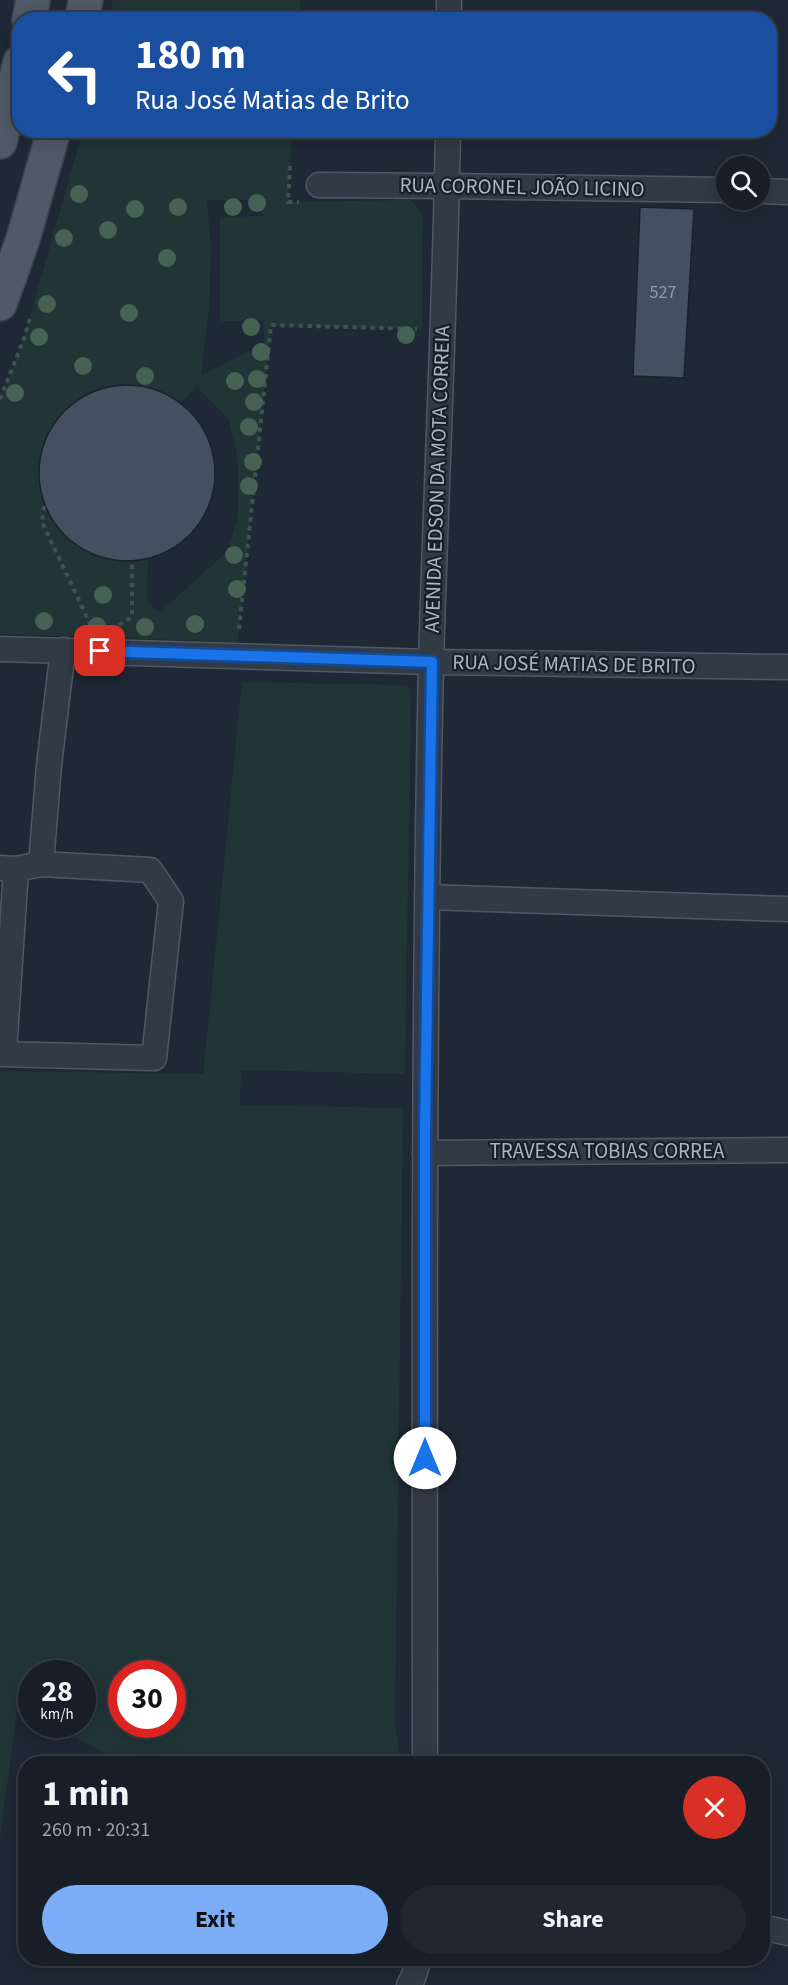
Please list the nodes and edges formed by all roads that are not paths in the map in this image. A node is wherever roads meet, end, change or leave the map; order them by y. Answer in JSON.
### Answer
{"nodes":[{"id":1,"x":12,"y":94,"type":"edge"},
{"id":2,"x":52,"y":138,"type":"edge"},
{"id":3,"x":448,"y":138,"type":"edge"},
{"id":4,"x":0,"y":142,"type":"edge"},
{"id":5,"x":447,"y":186,"type":"junction"},
{"id":6,"x":716,"y":190,"type":"edge"},
{"id":7,"x":770,"y":191,"type":"edge"},
{"id":8,"x":788,"y":192,"type":"edge"},
{"id":9,"x":314,"y":194,"type":"road end"},
{"id":10,"x":0,"y":304,"type":"edge"},
{"id":11,"x":0,"y":650,"type":"edge"},
{"id":12,"x":63,"y":650,"type":"junction"},
{"id":13,"x":432,"y":662,"type":"junction"},
{"id":14,"x":788,"y":667,"type":"edge"},
{"id":15,"x":41,"y":864,"type":"junction"},
{"id":16,"x":8,"y":869,"type":"edge"},
{"id":17,"x":427,"y":897,"type":"junction"},
{"id":18,"x":788,"y":909,"type":"edge"},
{"id":19,"x":2,"y":1054,"type":"edge"},
{"id":20,"x":788,"y":1150,"type":"edge"},
{"id":21,"x":425,"y":1153,"type":"junction"},
{"id":22,"x":425,"y":1756,"type":"edge"},
{"id":23,"x":770,"y":1929,"type":"edge"},
{"id":24,"x":788,"y":1933,"type":"edge"},
{"id":25,"x":417,"y":1966,"type":"edge"},
{"id":26,"x":409,"y":1985,"type":"edge"}],
"edges":[{"from":1,"to":4,"type":"main road"},
{"from":2,"to":10,"type":"main road"},
{"from":3,"to":5,"type":"street","name":"AVENIDA EDSON DA MOTA CORREIA"},
{"from":5,"to":6,"type":"street","name":"RUA CORONEL JOÃO LICINO"},
{"from":5,"to":9,"type":"street","name":"RUA CORONEL JOÃO LICINO"},
{"from":5,"to":13,"type":"street","name":"AVENIDA EDSON DA MOTA CORREIA"},
{"from":7,"to":8,"type":"street"},
{"from":11,"to":12,"type":"street","name":"RUA JOSÉ MATIAS DE BRITO"},
{"from":12,"to":13,"type":"street","name":"RUA JOSÉ MATIAS DE BRITO"},
{"from":12,"to":15,"type":"street"},
{"from":13,"to":14,"type":"street","name":"RUA JOSÉ MATIAS DE BRITO"},
{"from":13,"to":17,"type":"street","name":"AVENIDA EDSON DA MOTA CORREIA"},
{"from":15,"to":16,"type":"street"},
{"from":15,"to":19,"type":"street"},
{"from":16,"to":19,"type":"street"},
{"from":17,"to":18,"type":"street"},
{"from":17,"to":21,"type":"street","name":"AVENIDA EDSON DA MOTA CORREIA"},
{"from":20,"to":21,"type":"street","name":"TRAVESSA TOBIAS CORREA"},
{"from":21,"to":22,"type":"street","name":"AVENIDA EDSON DA MOTA CORREIA"},
{"from":23,"to":24,"type":"street"},
{"from":25,"to":26,"type":"street"}]}
